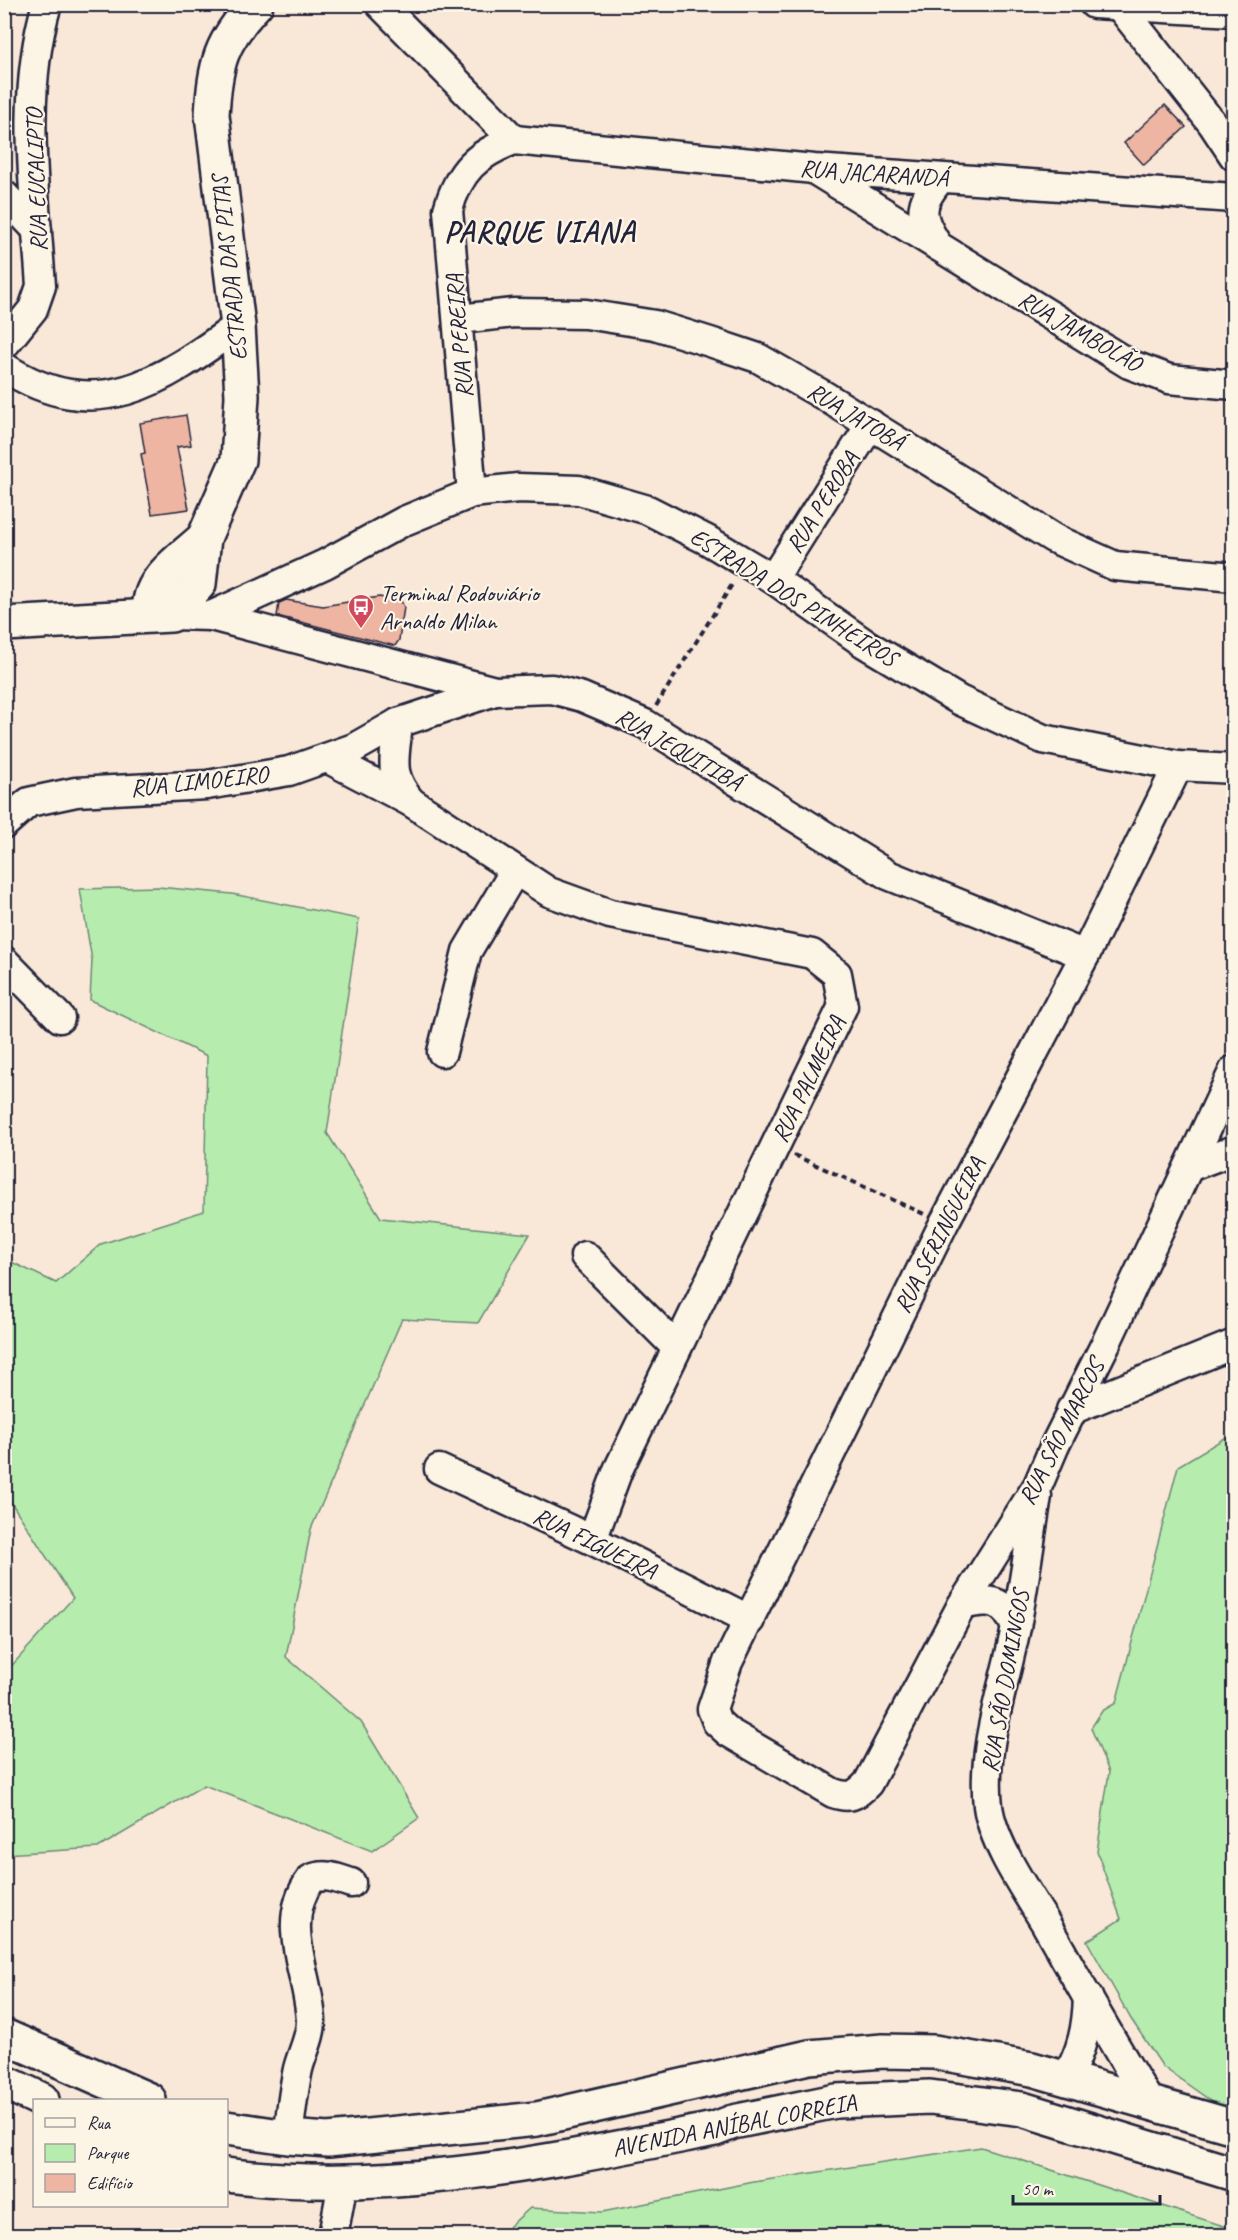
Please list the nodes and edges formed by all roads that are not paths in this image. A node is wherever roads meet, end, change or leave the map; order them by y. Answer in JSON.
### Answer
{"nodes":[{"id":1,"x":47,"y":4,"type":"edge"},
{"id":2,"x":256,"y":4,"type":"edge"},
{"id":3,"x":380,"y":4,"type":"edge"},
{"id":4,"x":1110,"y":5,"type":"edge"},
{"id":5,"x":1233,"y":12,"type":"edge"},
{"id":6,"x":514,"y":140,"type":"junction"},
{"id":7,"x":1233,"y":156,"type":"edge"},
{"id":8,"x":814,"y":169,"type":"junction"},
{"id":9,"x":940,"y":178,"type":"junction"},
{"id":10,"x":4,"y":182,"type":"edge"},
{"id":11,"x":34,"y":183,"type":"junction"},
{"id":12,"x":4,"y":195,"type":"edge"},
{"id":13,"x":1233,"y":198,"type":"edge"},
{"id":14,"x":37,"y":230,"type":"junction"},
{"id":15,"x":938,"y":246,"type":"junction"},
{"id":16,"x":459,"y":319,"type":"junction"},
{"id":17,"x":238,"y":326,"type":"junction"},
{"id":18,"x":4,"y":345,"type":"edge"},
{"id":19,"x":4,"y":368,"type":"edge"},
{"id":20,"x":1233,"y":386,"type":"edge"},
{"id":21,"x":871,"y":424,"type":"junction"},
{"id":22,"x":472,"y":493,"type":"junction"},
{"id":23,"x":204,"y":538,"type":"junction"},
{"id":24,"x":1233,"y":577,"type":"edge"},
{"id":25,"x":773,"y":579,"type":"junction"},
{"id":26,"x":199,"y":584,"type":"junction"},
{"id":27,"x":256,"y":594,"type":"junction"},
{"id":28,"x":159,"y":604,"type":"junction"},
{"id":29,"x":211,"y":616,"type":"junction"},
{"id":30,"x":8,"y":620,"type":"edge"},
{"id":31,"x":495,"y":691,"type":"junction"},
{"id":32,"x":398,"y":723,"type":"junction"},
{"id":33,"x":327,"y":758,"type":"junction"},
{"id":34,"x":1178,"y":766,"type":"junction"},
{"id":35,"x":1233,"y":769,"type":"edge"},
{"id":36,"x":411,"y":802,"type":"junction"},
{"id":37,"x":4,"y":824,"type":"edge"},
{"id":38,"x":514,"y":872,"type":"junction"},
{"id":39,"x":1085,"y":955,"type":"junction"},
{"id":40,"x":4,"y":961,"type":"edge"},
{"id":41,"x":60,"y":1018,"type":"dead end"},
{"id":42,"x":442,"y":1052,"type":"dead end"},
{"id":43,"x":1233,"y":1071,"type":"edge"},
{"id":44,"x":1233,"y":1150,"type":"edge"},
{"id":45,"x":1189,"y":1167,"type":"junction"},
{"id":46,"x":585,"y":1256,"type":"dead end"},
{"id":47,"x":1106,"y":1343,"type":"junction"},
{"id":48,"x":1233,"y":1344,"type":"edge"},
{"id":49,"x":676,"y":1347,"type":"junction"},
{"id":50,"x":1146,"y":1380,"type":"junction"},
{"id":51,"x":1071,"y":1410,"type":"junction"},
{"id":52,"x":440,"y":1469,"type":"dead end"},
{"id":53,"x":1038,"y":1485,"type":"junction"},
{"id":54,"x":592,"y":1540,"type":"junction"},
{"id":55,"x":962,"y":1605,"type":"junction"},
{"id":56,"x":750,"y":1620,"type":"junction"},
{"id":57,"x":1016,"y":1627,"type":"junction"},
{"id":58,"x":712,"y":1709,"type":"joint"},
{"id":59,"x":351,"y":1883,"type":"dead end"},
{"id":60,"x":1088,"y":1997,"type":"junction"},
{"id":61,"x":4,"y":2037,"type":"edge"},
{"id":62,"x":1067,"y":2077,"type":"junction"},
{"id":63,"x":4,"y":2082,"type":"edge"},
{"id":64,"x":40,"y":2099,"type":"edge"},
{"id":65,"x":147,"y":2099,"type":"edge"},
{"id":66,"x":1149,"y":2101,"type":"junction"},
{"id":67,"x":1233,"y":2127,"type":"edge"},
{"id":68,"x":228,"y":2128,"type":"edge"},
{"id":69,"x":288,"y":2138,"type":"junction"},
{"id":70,"x":1233,"y":2174,"type":"edge"},
{"id":71,"x":228,"y":2175,"type":"edge"},
{"id":72,"x":343,"y":2182,"type":"junction"},
{"id":73,"x":333,"y":2235,"type":"edge"}],
"edges":[{"from":1,"to":11,"type":"street","name":"RUA EUCALIPTO"},
{"from":2,"to":17,"type":"main road","name":"ESTRADA DAS PITAS"},
{"from":3,"to":6,"type":"street"},
{"from":4,"to":5,"type":"street"},
{"from":4,"to":7,"type":"street"},
{"from":6,"to":8,"type":"street","name":"RUA JACARANDÁ"},
{"from":6,"to":16,"type":"street","name":"RUA PEREIRA"},
{"from":8,"to":9,"type":"street","name":"RUA JACARANDÁ"},
{"from":8,"to":15,"type":"street","name":"RUA JAMBOLÃO"},
{"from":9,"to":13,"type":"street","name":"RUA JACARANDÁ"},
{"from":9,"to":15,"type":"street","name":"RUA JAMBOLÃO"},
{"from":10,"to":11,"type":"street"},
{"from":11,"to":14,"type":"street","name":"RUA EUCALIPTO"},
{"from":12,"to":14,"type":"street"},
{"from":14,"to":18,"type":"street","name":"RUA EUCALIPTO"},
{"from":15,"to":20,"type":"street","name":"RUA JAMBOLÃO"},
{"from":16,"to":21,"type":"street","name":"RUA JATOBÁ"},
{"from":16,"to":22,"type":"street","name":"RUA PEREIRA"},
{"from":17,"to":19,"type":"street"},
{"from":17,"to":23,"type":"main road","name":"ESTRADA DAS PITAS"},
{"from":21,"to":24,"type":"street","name":"RUA JATOBÁ"},
{"from":21,"to":25,"type":"street","name":"RUA PEROBA"},
{"from":22,"to":25,"type":"street","name":"ESTRADA DOS PINHEIROS"},
{"from":22,"to":27,"type":"street","name":"ESTRADA DOS PINHEIROS"},
{"from":23,"to":26,"type":"main road","name":"ESTRADA DAS PITAS"},
{"from":23,"to":28,"type":"main road","name":"ESTRADA DAS PITAS"},
{"from":25,"to":34,"type":"street","name":"ESTRADA DOS PINHEIROS"},
{"from":26,"to":27,"type":"street"},
{"from":26,"to":28,"type":"main road"},
{"from":27,"to":29,"type":"street","name":"ESTRADA DOS PINHEIROS"},
{"from":28,"to":29,"type":"street","name":"ESTRADA DOS PINHEIROS"},
{"from":28,"to":30,"type":"main road"},
{"from":29,"to":31,"type":"street","name":"RUA JEQUITIBÁ"},
{"from":31,"to":32,"type":"street","name":"RUA LIMOEIRO"},
{"from":31,"to":39,"type":"street","name":"RUA JEQUITIBÁ"},
{"from":32,"to":33,"type":"street","name":"RUA LIMOEIRO"},
{"from":32,"to":36,"type":"street","name":"RUA PALMEIRA"},
{"from":33,"to":36,"type":"street","name":"RUA PALMEIRA"},
{"from":33,"to":37,"type":"street","name":"RUA LIMOEIRO"},
{"from":34,"to":35,"type":"street","name":"ESTRADA DOS PINHEIROS"},
{"from":34,"to":39,"type":"street","name":"RUA SERINGUEIRA"},
{"from":36,"to":38,"type":"street","name":"RUA PALMEIRA"},
{"from":38,"to":42,"type":"street"},
{"from":38,"to":49,"type":"street","name":"RUA PALMEIRA"},
{"from":39,"to":56,"type":"street","name":"RUA SERINGUEIRA"},
{"from":40,"to":41,"type":"street"},
{"from":43,"to":45,"type":"street","name":"RUA SÃO MARCOS"},
{"from":44,"to":45,"type":"street"},
{"from":45,"to":47,"type":"street","name":"RUA SÃO MARCOS"},
{"from":46,"to":49,"type":"street"},
{"from":47,"to":50,"type":"street"},
{"from":47,"to":51,"type":"street","name":"RUA SÃO MARCOS"},
{"from":48,"to":50,"type":"street"},
{"from":49,"to":54,"type":"street","name":"RUA PALMEIRA"},
{"from":50,"to":51,"type":"street"},
{"from":51,"to":53,"type":"street","name":"RUA SÃO MARCOS"},
{"from":52,"to":54,"type":"street","name":"RUA FIGUEIRA"},
{"from":53,"to":55,"type":"street","name":"RUA SÃO MARCOS"},
{"from":53,"to":57,"type":"street","name":"RUA SÃO DOMINGOS"},
{"from":54,"to":56,"type":"street","name":"RUA FIGUEIRA"},
{"from":55,"to":57,"type":"street"},
{"from":55,"to":58,"type":"street","name":"RUA SÃO MARCOS"},
{"from":56,"to":58,"type":"street","name":"RUA SERINGUEIRA"},
{"from":57,"to":60,"type":"street","name":"RUA SÃO DOMINGOS"},
{"from":59,"to":69,"type":"street"},
{"from":60,"to":62,"type":"street"},
{"from":60,"to":66,"type":"street","name":"RUA SÃO DOMINGOS"},
{"from":61,"to":65,"type":"main road"},
{"from":62,"to":66,"type":"main road","name":"AVENIDA ANÍBAL CORREIA"},
{"from":62,"to":69,"type":"main road","name":"AVENIDA ANÍBAL CORREIA"},
{"from":63,"to":64,"type":"main road"},
{"from":66,"to":67,"type":"main road","name":"AVENIDA ANÍBAL CORREIA"},
{"from":68,"to":69,"type":"main road","name":"AVENIDA ANÍBAL CORREIA"},
{"from":70,"to":72,"type":"main road","name":"AVENIDA ANÍBAL CORREIA"},
{"from":71,"to":72,"type":"main road","name":"AVENIDA ANÍBAL CORREIA"},
{"from":72,"to":73,"type":"street"}]}
